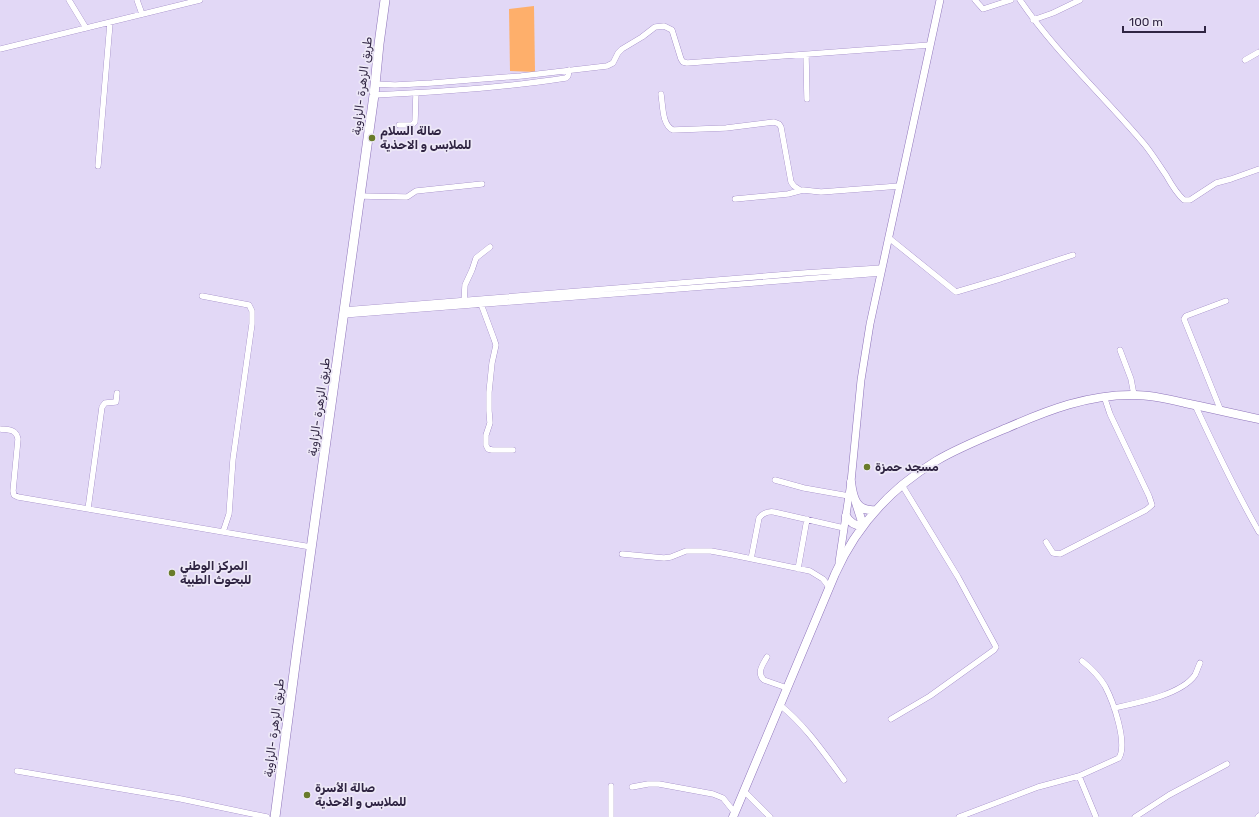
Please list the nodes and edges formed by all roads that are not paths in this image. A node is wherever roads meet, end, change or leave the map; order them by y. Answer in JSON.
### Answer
{"nodes":[{"id":1,"x":69,"y":0,"type":"edge"},
{"id":2,"x":137,"y":0,"type":"edge"},
{"id":3,"x":200,"y":0,"type":"edge"},
{"id":4,"x":385,"y":0,"type":"edge"},
{"id":5,"x":940,"y":0,"type":"edge"},
{"id":6,"x":975,"y":0,"type":"edge"},
{"id":7,"x":1011,"y":0,"type":"edge"},
{"id":8,"x":1020,"y":0,"type":"edge"},
{"id":9,"x":1080,"y":0,"type":"edge"},
{"id":10,"x":142,"y":14,"type":"junction"},
{"id":11,"x":1033,"y":20,"type":"junction"},
{"id":12,"x":110,"y":22,"type":"junction"},
{"id":13,"x":86,"y":28,"type":"junction"},
{"id":14,"x":930,"y":45,"type":"junction"},
{"id":15,"x":0,"y":49,"type":"edge"},
{"id":16,"x":1259,"y":52,"type":"edge"},
{"id":17,"x":806,"y":55,"type":"junction"},
{"id":18,"x":1245,"y":60,"type":"dead end"},
{"id":19,"x":569,"y":70,"type":"junction"},
{"id":20,"x":375,"y":84,"type":"junction"},
{"id":21,"x":406,"y":84,"type":"junction"},
{"id":22,"x":408,"y":93,"type":"junction"},
{"id":23,"x":416,"y":93,"type":"junction"},
{"id":24,"x":661,"y":94,"type":"dead end"},
{"id":25,"x":374,"y":95,"type":"junction"},
{"id":26,"x":807,"y":99,"type":"dead end"},
{"id":27,"x":399,"y":125,"type":"dead end"},
{"id":28,"x":98,"y":166,"type":"dead end"},
{"id":29,"x":1259,"y":169,"type":"edge"},
{"id":30,"x":482,"y":184,"type":"dead end"},
{"id":31,"x":900,"y":186,"type":"junction"},
{"id":32,"x":800,"y":190,"type":"junction"},
{"id":33,"x":360,"y":196,"type":"junction"},
{"id":34,"x":735,"y":199,"type":"dead end"},
{"id":35,"x":889,"y":238,"type":"junction"},
{"id":36,"x":490,"y":247,"type":"dead end"},
{"id":37,"x":1073,"y":255,"type":"dead end"},
{"id":38,"x":881,"y":271,"type":"junction"},
{"id":39,"x":202,"y":296,"type":"dead end"},
{"id":40,"x":1226,"y":301,"type":"dead end"},
{"id":41,"x":464,"y":303,"type":"junction"},
{"id":42,"x":481,"y":304,"type":"junction"},
{"id":43,"x":344,"y":313,"type":"junction"},
{"id":44,"x":1120,"y":350,"type":"dead end"},
{"id":45,"x":117,"y":393,"type":"dead end"},
{"id":46,"x":1134,"y":395,"type":"junction"},
{"id":47,"x":1104,"y":396,"type":"junction"},
{"id":48,"x":1195,"y":405,"type":"junction"},
{"id":49,"x":1221,"y":411,"type":"junction"},
{"id":50,"x":1259,"y":419,"type":"edge"},
{"id":51,"x":0,"y":429,"type":"edge"},
{"id":52,"x":513,"y":450,"type":"dead end"},
{"id":53,"x":775,"y":480,"type":"dead end"},
{"id":54,"x":851,"y":482,"type":"junction"},
{"id":55,"x":902,"y":485,"type":"junction"},
{"id":56,"x":849,"y":496,"type":"junction"},
{"id":57,"x":856,"y":503,"type":"junction"},
{"id":58,"x":88,"y":509,"type":"junction"},
{"id":59,"x":876,"y":510,"type":"junction"},
{"id":60,"x":846,"y":516,"type":"junction"},
{"id":61,"x":807,"y":519,"type":"junction"},
{"id":62,"x":863,"y":525,"type":"junction"},
{"id":63,"x":844,"y":528,"type":"junction"},
{"id":64,"x":222,"y":532,"type":"junction"},
{"id":65,"x":1259,"y":532,"type":"edge"},
{"id":66,"x":1046,"y":542,"type":"dead end"},
{"id":67,"x":311,"y":547,"type":"junction"},
{"id":68,"x":622,"y":554,"type":"dead end"},
{"id":69,"x":751,"y":559,"type":"junction"},
{"id":70,"x":839,"y":564,"type":"junction"},
{"id":71,"x":798,"y":569,"type":"junction"},
{"id":72,"x":829,"y":587,"type":"junction"},
{"id":73,"x":767,"y":657,"type":"dead end"},
{"id":74,"x":1082,"y":661,"type":"dead end"},
{"id":75,"x":1200,"y":663,"type":"dead end"},
{"id":76,"x":787,"y":688,"type":"junction"},
{"id":77,"x":780,"y":705,"type":"junction"},
{"id":78,"x":1114,"y":708,"type":"junction"},
{"id":79,"x":891,"y":719,"type":"dead end"},
{"id":80,"x":1227,"y":764,"type":"dead end"},
{"id":81,"x":17,"y":771,"type":"dead end"},
{"id":82,"x":1079,"y":776,"type":"junction"},
{"id":83,"x":844,"y":780,"type":"dead end"},
{"id":84,"x":611,"y":786,"type":"dead end"},
{"id":85,"x":632,"y":787,"type":"dead end"},
{"id":86,"x":744,"y":791,"type":"junction"},
{"id":87,"x":734,"y":815,"type":"edge"},
{"id":88,"x":267,"y":817,"type":"edge"},
{"id":89,"x":275,"y":817,"type":"edge"},
{"id":90,"x":611,"y":817,"type":"edge"},
{"id":91,"x":770,"y":817,"type":"edge"},
{"id":92,"x":960,"y":817,"type":"edge"},
{"id":93,"x":1096,"y":817,"type":"edge"},
{"id":94,"x":1135,"y":817,"type":"edge"}],
"edges":[{"from":1,"to":13,"type":"street"},
{"from":2,"to":10,"type":"street"},
{"from":3,"to":10,"type":"street"},
{"from":4,"to":20,"type":"main road","name":"طريق الزهرة -الزاوية"},
{"from":5,"to":14,"type":"street"},
{"from":6,"to":7,"type":"street"},
{"from":8,"to":11,"type":"street"},
{"from":9,"to":11,"type":"street"},
{"from":10,"to":12,"type":"street"},
{"from":11,"to":29,"type":"street"},
{"from":12,"to":13,"type":"street"},
{"from":12,"to":28,"type":"street"},
{"from":13,"to":15,"type":"street"},
{"from":14,"to":17,"type":"street"},
{"from":14,"to":31,"type":"street"},
{"from":16,"to":18,"type":"street"},
{"from":17,"to":19,"type":"street"},
{"from":17,"to":26,"type":"street"},
{"from":19,"to":21,"type":"street"},
{"from":19,"to":23,"type":"street"},
{"from":20,"to":21,"type":"street"},
{"from":20,"to":25,"type":"main road","name":"طريق الزهرة -الزاوية"},
{"from":21,"to":22,"type":"street"},
{"from":22,"to":23,"type":"street"},
{"from":22,"to":25,"type":"street"},
{"from":23,"to":27,"type":"street"},
{"from":24,"to":32,"type":"street"},
{"from":25,"to":33,"type":"main road","name":"طريق الزهرة -الزاوية"},
{"from":30,"to":33,"type":"street"},
{"from":31,"to":32,"type":"street"},
{"from":31,"to":35,"type":"street"},
{"from":32,"to":34,"type":"street"},
{"from":33,"to":43,"type":"main road","name":"طريق الزهرة -الزاوية"},
{"from":35,"to":37,"type":"street"},
{"from":35,"to":38,"type":"street"},
{"from":36,"to":41,"type":"street"},
{"from":38,"to":41,"type":"street"},
{"from":38,"to":42,"type":"street"},
{"from":38,"to":54,"type":"street"},
{"from":39,"to":64,"type":"street"},
{"from":40,"to":49,"type":"street"},
{"from":41,"to":42,"type":"street"},
{"from":41,"to":43,"type":"street"},
{"from":42,"to":52,"type":"street"},
{"from":43,"to":67,"type":"main road","name":"طريق الزهرة -الزاوية"},
{"from":44,"to":46,"type":"street"},
{"from":45,"to":58,"type":"street"},
{"from":46,"to":47,"type":"main road"},
{"from":46,"to":48,"type":"main road"},
{"from":47,"to":55,"type":"main road"},
{"from":47,"to":66,"type":"street"},
{"from":48,"to":49,"type":"main road"},
{"from":48,"to":65,"type":"street"},
{"from":49,"to":50,"type":"main road"},
{"from":51,"to":58,"type":"street"},
{"from":53,"to":56,"type":"street"},
{"from":54,"to":56,"type":"street"},
{"from":54,"to":57,"type":"main road"},
{"from":55,"to":59,"type":"main road"},
{"from":55,"to":79,"type":"street"},
{"from":56,"to":60,"type":"street"},
{"from":57,"to":59,"type":"main road"},
{"from":57,"to":62,"type":"main road"},
{"from":58,"to":64,"type":"street"},
{"from":59,"to":62,"type":"main road"},
{"from":60,"to":62,"type":"main road"},
{"from":60,"to":63,"type":"street"},
{"from":61,"to":63,"type":"street"},
{"from":61,"to":69,"type":"street"},
{"from":61,"to":71,"type":"street"},
{"from":62,"to":70,"type":"main road"},
{"from":63,"to":70,"type":"street"},
{"from":64,"to":67,"type":"street"},
{"from":67,"to":89,"type":"main road","name":"طريق الزهرة -الزاوية"},
{"from":68,"to":69,"type":"street"},
{"from":69,"to":71,"type":"street"},
{"from":70,"to":72,"type":"main road"},
{"from":71,"to":72,"type":"street"},
{"from":72,"to":76,"type":"main road"},
{"from":73,"to":76,"type":"street"},
{"from":74,"to":78,"type":"street"},
{"from":75,"to":78,"type":"street"},
{"from":76,"to":77,"type":"main road"},
{"from":77,"to":83,"type":"street"},
{"from":77,"to":86,"type":"main road"},
{"from":78,"to":82,"type":"street"},
{"from":80,"to":94,"type":"street"},
{"from":81,"to":88,"type":"street"},
{"from":82,"to":92,"type":"street"},
{"from":82,"to":93,"type":"street"},
{"from":84,"to":90,"type":"street"},
{"from":85,"to":87,"type":"street"},
{"from":86,"to":87,"type":"main road"},
{"from":86,"to":91,"type":"street"}]}
